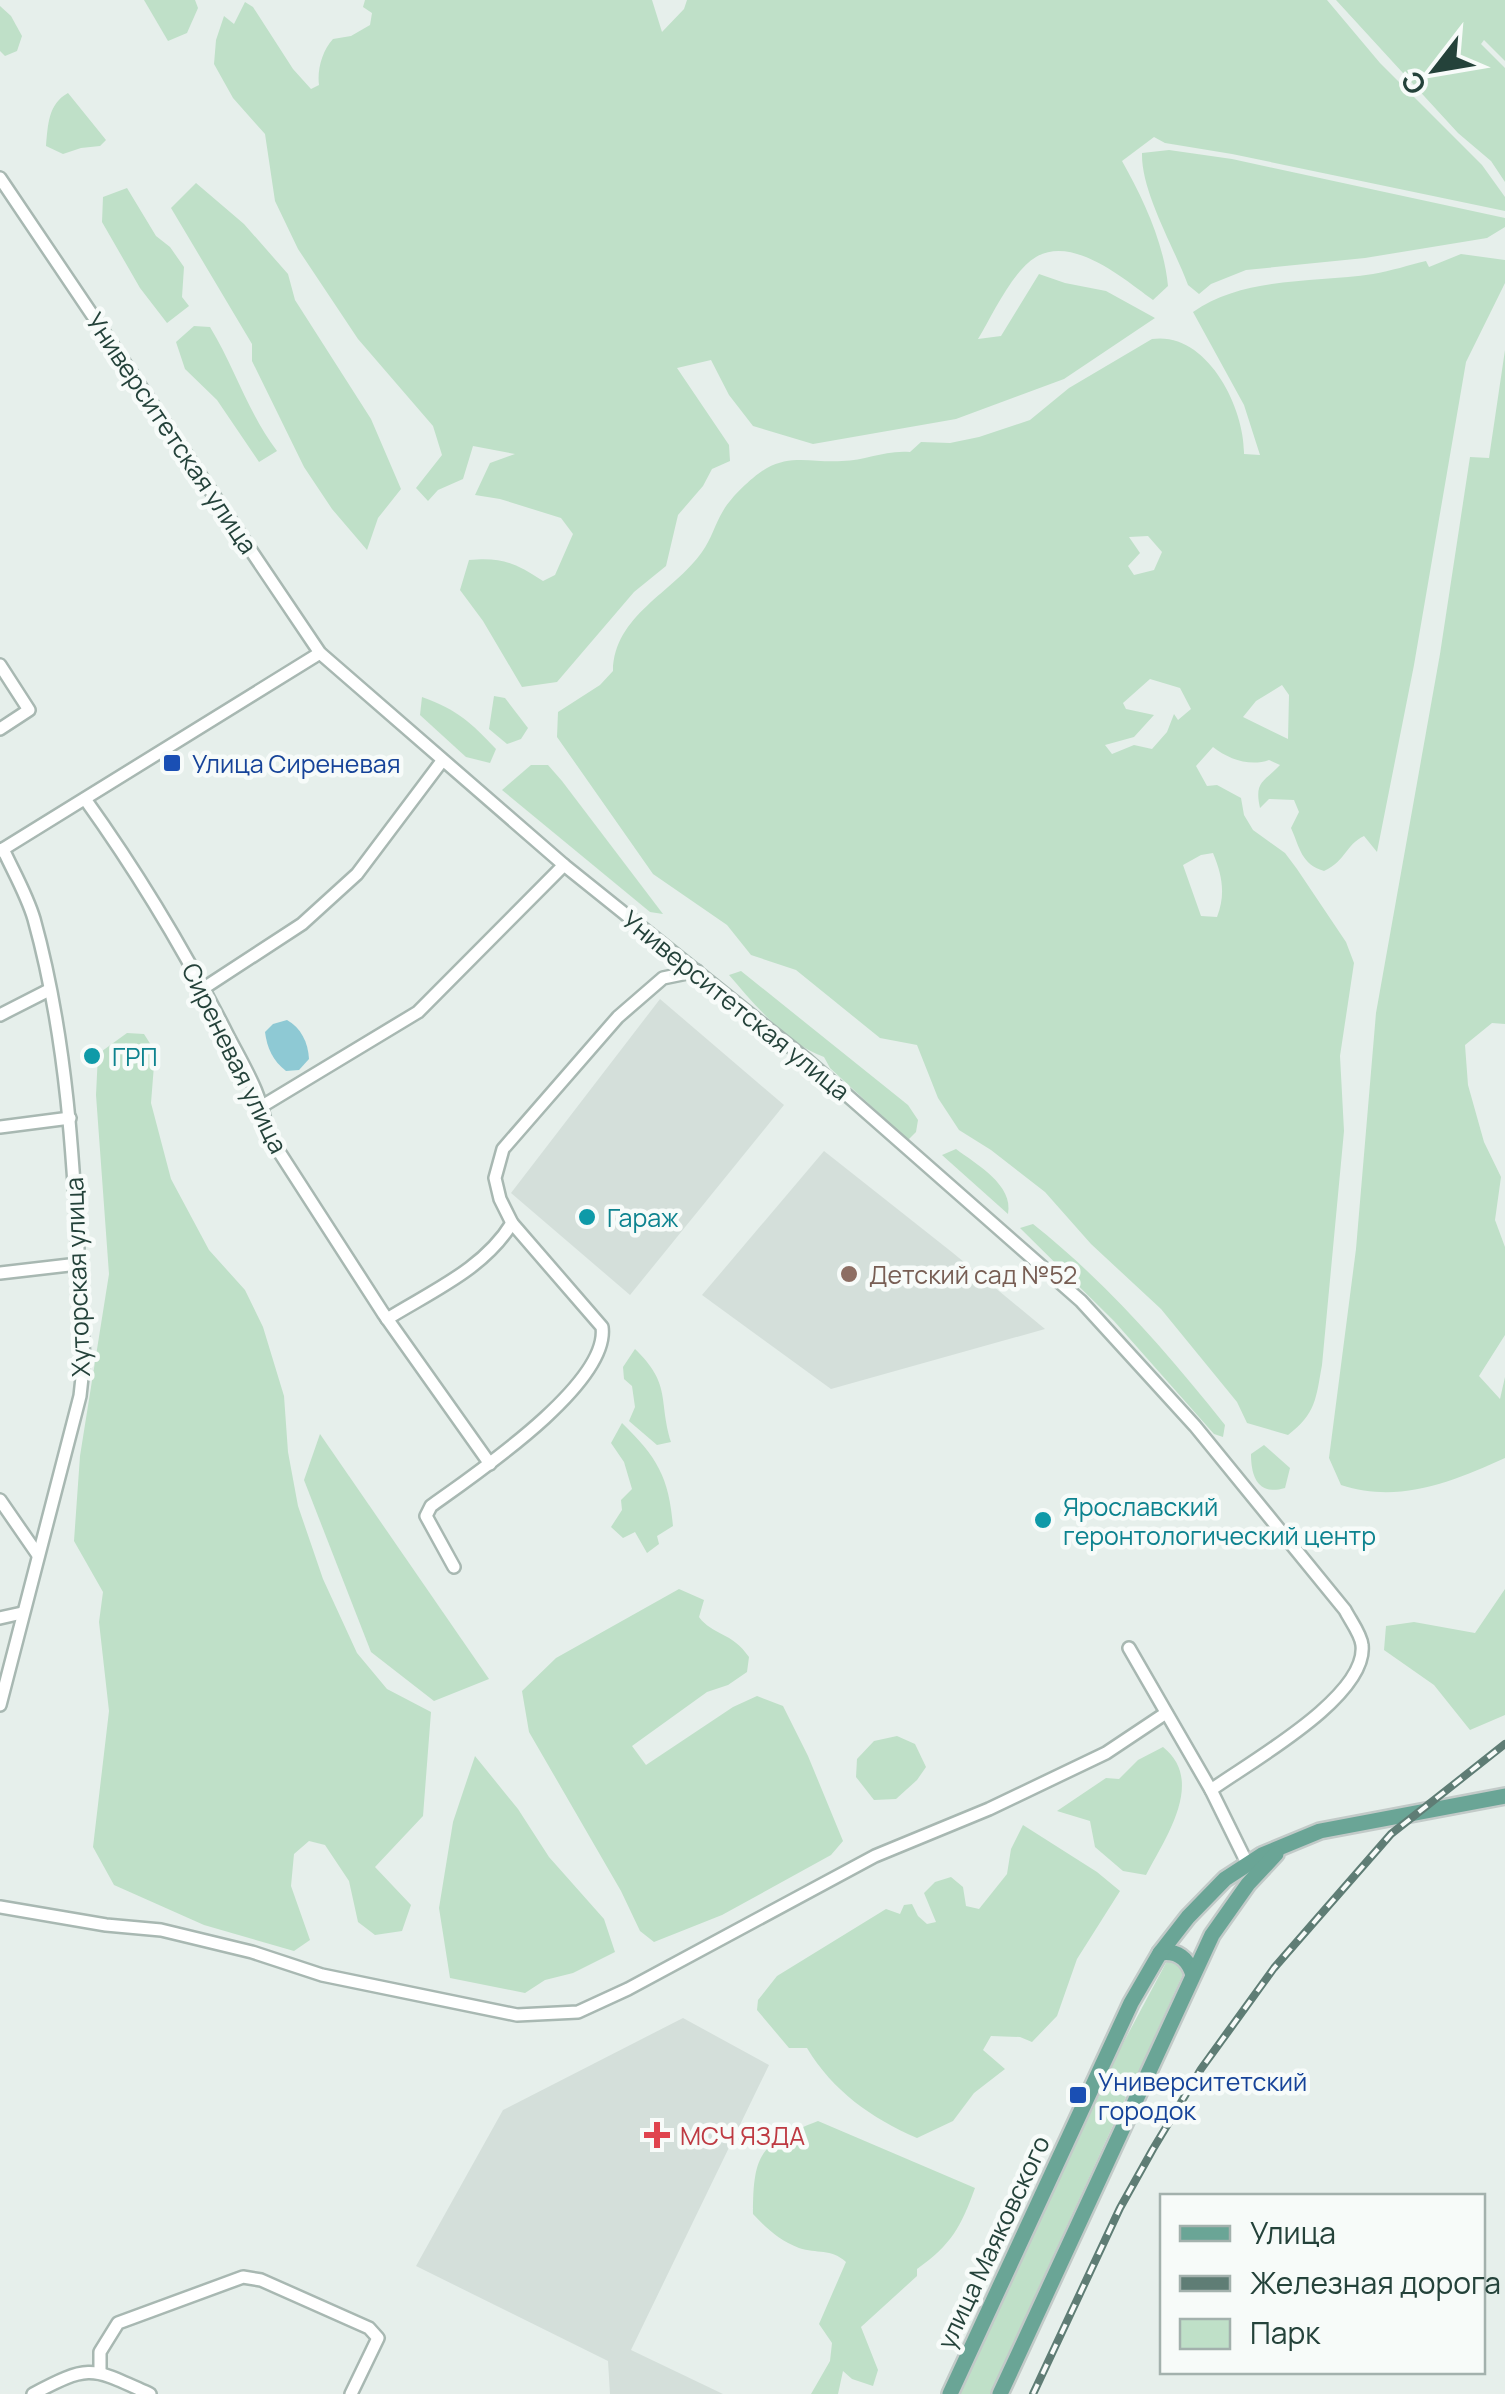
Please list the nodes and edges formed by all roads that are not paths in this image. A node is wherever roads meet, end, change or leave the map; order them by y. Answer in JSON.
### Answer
{"nodes":[{"id":1,"x":0,"y":178,"type":"edge"},
{"id":2,"x":320,"y":653,"type":"junction"},
{"id":3,"x":0,"y":665,"type":"edge"},
{"id":4,"x":14,"y":687,"type":"junction"},
{"id":5,"x":0,"y":696,"type":"edge"},
{"id":6,"x":0,"y":730,"type":"edge"},
{"id":7,"x":442,"y":761,"type":"junction"},
{"id":8,"x":85,"y":799,"type":"junction"},
{"id":9,"x":1,"y":850,"type":"edge"},
{"id":10,"x":564,"y":865,"type":"junction"},
{"id":11,"x":697,"y":971,"type":"junction"},
{"id":12,"x":204,"y":988,"type":"junction"},
{"id":13,"x":49,"y":990,"type":"junction"},
{"id":14,"x":0,"y":1016,"type":"edge"},
{"id":15,"x":264,"y":1105,"type":"junction"},
{"id":16,"x":70,"y":1118,"type":"junction"},
{"id":17,"x":0,"y":1127,"type":"edge"},
{"id":18,"x":512,"y":1223,"type":"junction"},
{"id":19,"x":78,"y":1264,"type":"junction"},
{"id":20,"x":0,"y":1272,"type":"edge"},
{"id":21,"x":387,"y":1318,"type":"junction"},
{"id":22,"x":490,"y":1464,"type":"junction"},
{"id":23,"x":0,"y":1500,"type":"edge"},
{"id":24,"x":38,"y":1555,"type":"junction"},
{"id":25,"x":454,"y":1567,"type":"dead end"},
{"id":26,"x":22,"y":1613,"type":"junction"},
{"id":27,"x":0,"y":1618,"type":"edge"},
{"id":28,"x":1129,"y":1648,"type":"dead end"},
{"id":29,"x":0,"y":1705,"type":"edge"},
{"id":30,"x":1166,"y":1713,"type":"junction"},
{"id":31,"x":1211,"y":1790,"type":"junction"},
{"id":32,"x":1505,"y":1796,"type":"edge"},
{"id":33,"x":1283,"y":1848,"type":"junction"},
{"id":34,"x":1247,"y":1863,"type":"junction"},
{"id":35,"x":0,"y":1908,"type":"edge"},
{"id":36,"x":1160,"y":1953,"type":"junction"},
{"id":37,"x":1193,"y":1975,"type":"junction"},
{"id":38,"x":100,"y":2372,"type":"junction"},
{"id":39,"x":33,"y":2394,"type":"edge"},
{"id":40,"x":150,"y":2394,"type":"edge"},
{"id":41,"x":351,"y":2394,"type":"edge"},
{"id":42,"x":950,"y":2394,"type":"edge"},
{"id":43,"x":1000,"y":2394,"type":"edge"}],
"edges":[{"from":1,"to":2,"type":"street","name":"Университетская улица"},
{"from":2,"to":7,"type":"street","name":"Университетская улица"},
{"from":2,"to":8,"type":"street"},
{"from":3,"to":4,"type":"street"},
{"from":4,"to":5,"type":"street"},
{"from":4,"to":6,"type":"street"},
{"from":7,"to":10,"type":"street","name":"Университетская улица"},
{"from":7,"to":12,"type":"street"},
{"from":8,"to":9,"type":"street"},
{"from":8,"to":12,"type":"street","name":"Сиреневая улица"},
{"from":9,"to":13,"type":"street","name":"Хуторская улица"},
{"from":10,"to":11,"type":"street","name":"Университетская улица"},
{"from":10,"to":15,"type":"street"},
{"from":11,"to":18,"type":"street"},
{"from":11,"to":31,"type":"street","name":"Университетская улица"},
{"from":12,"to":15,"type":"street","name":"Сиреневая улица"},
{"from":13,"to":14,"type":"street"},
{"from":13,"to":16,"type":"street","name":"Хуторская улица"},
{"from":15,"to":21,"type":"street","name":"Сиреневая улица"},
{"from":16,"to":17,"type":"street"},
{"from":16,"to":19,"type":"street","name":"Хуторская улица"},
{"from":18,"to":21,"type":"street"},
{"from":18,"to":22,"type":"street"},
{"from":19,"to":20,"type":"street"},
{"from":19,"to":24,"type":"street","name":"Хуторская улица"},
{"from":21,"to":22,"type":"street","name":"Сиреневая улица"},
{"from":22,"to":25,"type":"street"},
{"from":23,"to":24,"type":"street"},
{"from":24,"to":26,"type":"street","name":"Хуторская улица"},
{"from":26,"to":27,"type":"street"},
{"from":26,"to":29,"type":"street","name":"Хуторская улица"},
{"from":28,"to":30,"type":"street"},
{"from":30,"to":31,"type":"street"},
{"from":30,"to":35,"type":"street"},
{"from":31,"to":34,"type":"street"},
{"from":32,"to":33,"type":"main road","name":"улица Маяковского"},
{"from":33,"to":34,"type":"main road","name":"улица Маяковского"},
{"from":33,"to":37,"type":"main road"},
{"from":34,"to":36,"type":"main road","name":"улица Маяковского"},
{"from":36,"to":37,"type":"main road"},
{"from":36,"to":42,"type":"main road","name":"улица Маяковского"},
{"from":37,"to":43,"type":"main road"},
{"from":38,"to":39,"type":"street"},
{"from":38,"to":40,"type":"street"},
{"from":38,"to":41,"type":"street"}]}
